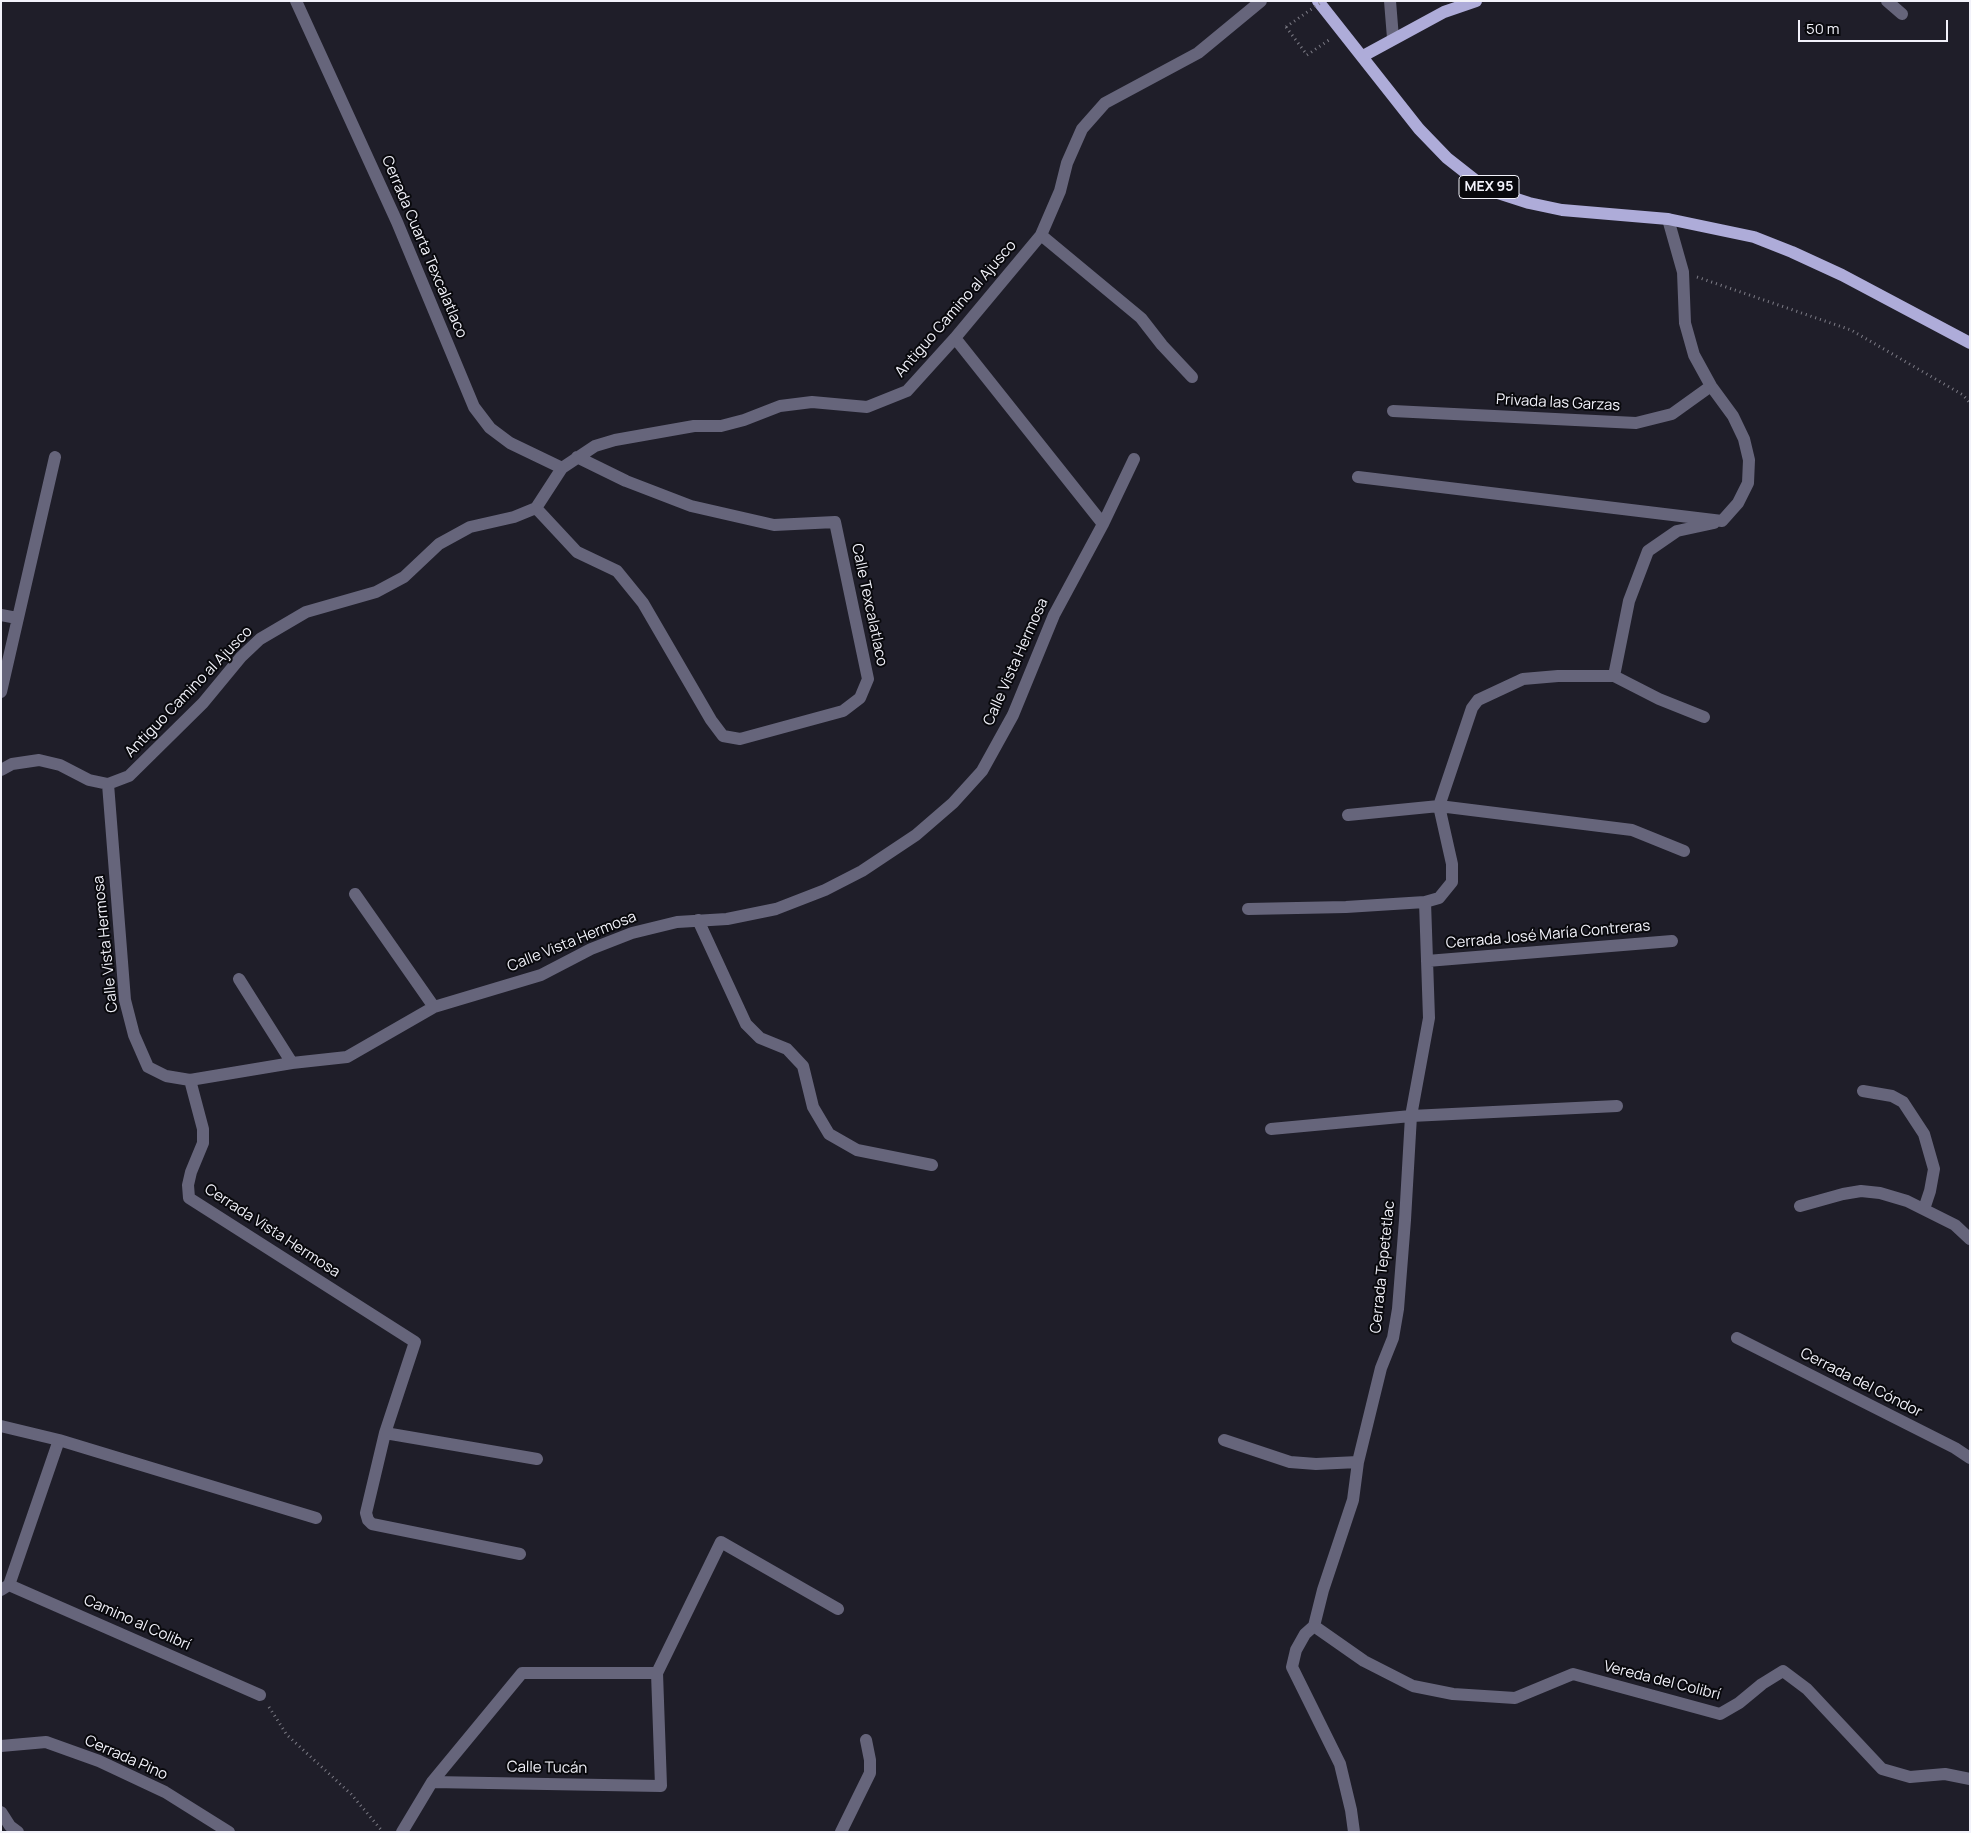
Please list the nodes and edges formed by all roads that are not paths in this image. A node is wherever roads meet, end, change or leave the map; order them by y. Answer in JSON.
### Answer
{"nodes":[{"id":1,"x":296,"y":1,"type":"edge"},
{"id":2,"x":1262,"y":1,"type":"edge"},
{"id":3,"x":1318,"y":1,"type":"edge"},
{"id":4,"x":1390,"y":1,"type":"edge"},
{"id":5,"x":1476,"y":1,"type":"edge"},
{"id":6,"x":1887,"y":1,"type":"edge"},
{"id":7,"x":1902,"y":14,"type":"dead end"},
{"id":8,"x":1393,"y":38,"type":"junction"},
{"id":9,"x":1363,"y":56,"type":"junction"},
{"id":10,"x":1668,"y":219,"type":"junction"},
{"id":11,"x":1041,"y":235,"type":"junction"},
{"id":12,"x":955,"y":338,"type":"junction"},
{"id":13,"x":1970,"y":343,"type":"edge"},
{"id":14,"x":1192,"y":377,"type":"dead end"},
{"id":15,"x":1711,"y":386,"type":"junction"},
{"id":16,"x":1393,"y":411,"type":"dead end"},
{"id":17,"x":55,"y":457,"type":"dead end"},
{"id":18,"x":577,"y":457,"type":"junction"},
{"id":19,"x":1134,"y":459,"type":"dead end"},
{"id":20,"x":562,"y":468,"type":"junction"},
{"id":21,"x":1358,"y":477,"type":"dead end"},
{"id":22,"x":536,"y":508,"type":"junction"},
{"id":23,"x":1722,"y":521,"type":"junction"},
{"id":24,"x":1103,"y":524,"type":"junction"},
{"id":25,"x":1,"y":615,"type":"edge"},
{"id":26,"x":17,"y":618,"type":"junction"},
{"id":27,"x":1614,"y":676,"type":"junction"},
{"id":28,"x":1,"y":692,"type":"edge"},
{"id":29,"x":1704,"y":717,"type":"dead end"},
{"id":30,"x":1,"y":770,"type":"edge"},
{"id":31,"x":108,"y":784,"type":"junction"},
{"id":32,"x":1439,"y":806,"type":"junction"},
{"id":33,"x":1348,"y":815,"type":"dead end"},
{"id":34,"x":1684,"y":851,"type":"dead end"},
{"id":35,"x":355,"y":894,"type":"dead end"},
{"id":36,"x":1425,"y":902,"type":"junction"},
{"id":37,"x":1248,"y":909,"type":"dead end"},
{"id":38,"x":698,"y":920,"type":"junction"},
{"id":39,"x":1672,"y":941,"type":"dead end"},
{"id":40,"x":1427,"y":961,"type":"junction"},
{"id":41,"x":239,"y":979,"type":"dead end"},
{"id":42,"x":434,"y":1007,"type":"junction"},
{"id":43,"x":292,"y":1064,"type":"junction"},
{"id":44,"x":190,"y":1080,"type":"junction"},
{"id":45,"x":1863,"y":1091,"type":"dead end"},
{"id":46,"x":1617,"y":1106,"type":"dead end"},
{"id":47,"x":1411,"y":1116,"type":"junction"},
{"id":48,"x":1271,"y":1129,"type":"dead end"},
{"id":49,"x":932,"y":1165,"type":"dead end"},
{"id":50,"x":1800,"y":1206,"type":"dead end"},
{"id":51,"x":1924,"y":1209,"type":"junction"},
{"id":52,"x":1970,"y":1239,"type":"edge"},
{"id":53,"x":1737,"y":1338,"type":"dead end"},
{"id":54,"x":1,"y":1426,"type":"edge"},
{"id":55,"x":385,"y":1433,"type":"junction"},
{"id":56,"x":60,"y":1440,"type":"junction"},
{"id":57,"x":1224,"y":1440,"type":"dead end"},
{"id":58,"x":1970,"y":1458,"type":"edge"},
{"id":59,"x":537,"y":1460,"type":"dead end"},
{"id":60,"x":1358,"y":1462,"type":"junction"},
{"id":61,"x":316,"y":1518,"type":"dead end"},
{"id":62,"x":520,"y":1554,"type":"dead end"},
{"id":63,"x":5,"y":1587,"type":"edge"},
{"id":64,"x":838,"y":1609,"type":"dead end"},
{"id":65,"x":1314,"y":1626,"type":"junction"},
{"id":66,"x":657,"y":1673,"type":"junction"},
{"id":67,"x":260,"y":1695,"type":"road end"},
{"id":68,"x":866,"y":1740,"type":"dead end"},
{"id":69,"x":1,"y":1746,"type":"edge"},
{"id":70,"x":1970,"y":1779,"type":"edge"},
{"id":71,"x":432,"y":1782,"type":"junction"},
{"id":72,"x":1,"y":1812,"type":"edge"},
{"id":73,"x":18,"y":1832,"type":"edge"},
{"id":74,"x":229,"y":1832,"type":"edge"},
{"id":75,"x":402,"y":1832,"type":"edge"},
{"id":76,"x":841,"y":1832,"type":"edge"},
{"id":77,"x":1354,"y":1832,"type":"edge"}],
"edges":[{"from":1,"to":20,"type":"street","name":"Cerrada Cuarta Texcalatlaco"},
{"from":2,"to":11,"type":"street","name":"Antiguo Camino al Ajusco"},
{"from":3,"to":9,"type":"main road","number":"MEX 95"},
{"from":4,"to":8,"type":"street"},
{"from":5,"to":8,"type":"main road"},
{"from":6,"to":7,"type":"street"},
{"from":8,"to":9,"type":"main road"},
{"from":9,"to":10,"type":"main road","number":"MEX 95"},
{"from":10,"to":13,"type":"main road","number":"MEX 95"},
{"from":10,"to":15,"type":"street"},
{"from":11,"to":12,"type":"street","name":"Antiguo Camino al Ajusco"},
{"from":11,"to":14,"type":"street"},
{"from":12,"to":18,"type":"street","name":"Antiguo Camino al Ajusco"},
{"from":12,"to":24,"type":"street"},
{"from":15,"to":16,"type":"street","name":"Privada las Garzas"},
{"from":15,"to":23,"type":"street"},
{"from":17,"to":26,"type":"street"},
{"from":18,"to":20,"type":"street","name":"Antiguo Camino al Ajusco"},
{"from":18,"to":22,"type":"street","name":"Calle Texcalatlaco"},
{"from":19,"to":24,"type":"street","name":"Calle Vista Hermosa"},
{"from":20,"to":22,"type":"street","name":"Antiguo Camino al Ajusco"},
{"from":21,"to":23,"type":"street"},
{"from":22,"to":31,"type":"street","name":"Antiguo Camino al Ajusco"},
{"from":23,"to":27,"type":"street"},
{"from":24,"to":38,"type":"street","name":"Calle Vista Hermosa"},
{"from":25,"to":26,"type":"street"},
{"from":26,"to":28,"type":"street"},
{"from":27,"to":29,"type":"street"},
{"from":27,"to":32,"type":"street"},
{"from":30,"to":31,"type":"street"},
{"from":31,"to":44,"type":"street","name":"Calle Vista Hermosa"},
{"from":32,"to":33,"type":"street"},
{"from":32,"to":34,"type":"street"},
{"from":32,"to":36,"type":"street"},
{"from":35,"to":42,"type":"street"},
{"from":36,"to":37,"type":"street"},
{"from":36,"to":40,"type":"street","name":"Cerrada Tepetetlac"},
{"from":38,"to":42,"type":"street","name":"Calle Vista Hermosa"},
{"from":38,"to":49,"type":"street"},
{"from":39,"to":40,"type":"street","name":"Cerrada José María Contreras"},
{"from":40,"to":47,"type":"street","name":"Cerrada Tepetetlac"},
{"from":41,"to":43,"type":"street"},
{"from":42,"to":43,"type":"street","name":"Calle Vista Hermosa"},
{"from":43,"to":44,"type":"street","name":"Calle Vista Hermosa"},
{"from":44,"to":55,"type":"street","name":"Cerrada Vista Hermosa"},
{"from":45,"to":51,"type":"street"},
{"from":46,"to":47,"type":"street"},
{"from":47,"to":48,"type":"street"},
{"from":47,"to":60,"type":"street","name":"Cerrada Tepetetlac"},
{"from":50,"to":51,"type":"street"},
{"from":51,"to":52,"type":"street"},
{"from":53,"to":58,"type":"street","name":"Cerrada del Cóndor"},
{"from":54,"to":56,"type":"street"},
{"from":55,"to":59,"type":"street"},
{"from":55,"to":62,"type":"street"},
{"from":56,"to":61,"type":"street"},
{"from":56,"to":63,"type":"street"},
{"from":57,"to":60,"type":"street"},
{"from":60,"to":65,"type":"street","name":"Cerrada Tepetetlac"},
{"from":63,"to":67,"type":"street","name":"Camino al Colibrí"},
{"from":64,"to":66,"type":"street"},
{"from":65,"to":70,"type":"street","name":"Vereda del Colibrí"},
{"from":65,"to":77,"type":"street"},
{"from":66,"to":71,"type":"street"},
{"from":66,"to":71,"type":"street","name":"Calle Tucán"},
{"from":68,"to":76,"type":"street"},
{"from":69,"to":74,"type":"street","name":"Cerrada Pino"},
{"from":71,"to":75,"type":"street"},
{"from":72,"to":73,"type":"street"}]}
